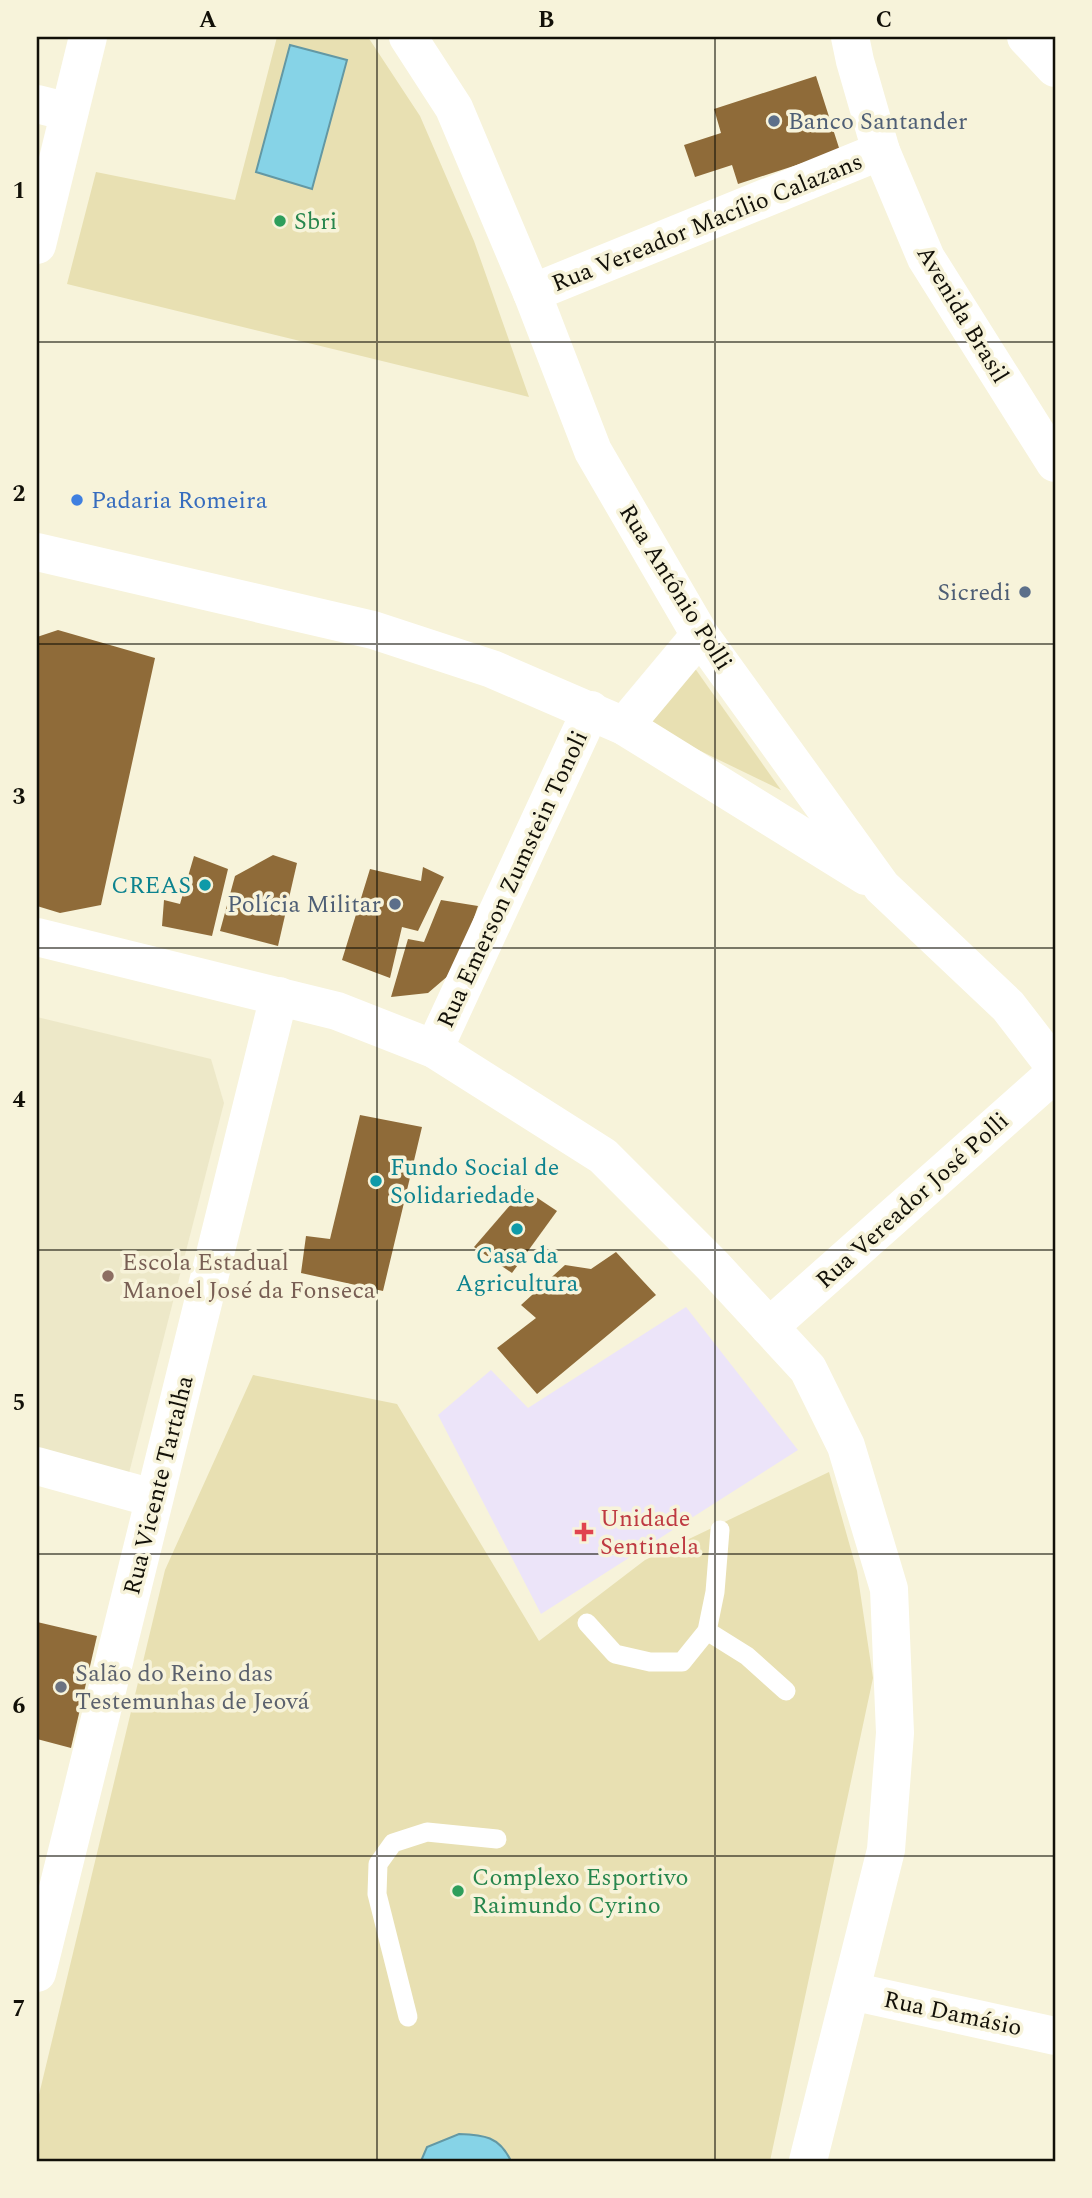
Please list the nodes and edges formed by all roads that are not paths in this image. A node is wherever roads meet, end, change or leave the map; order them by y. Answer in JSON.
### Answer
{"nodes":[{"id":1,"x":88,"y":37,"type":"edge"},
{"id":2,"x":408,"y":37,"type":"edge"},
{"id":3,"x":850,"y":37,"type":"edge"},
{"id":4,"x":1026,"y":37,"type":"edge"},
{"id":5,"x":1055,"y":68,"type":"edge"},
{"id":6,"x":53,"y":108,"type":"edge"},
{"id":7,"x":881,"y":151,"type":"junction"},
{"id":8,"x":37,"y":244,"type":"edge"},
{"id":9,"x":532,"y":293,"type":"junction"},
{"id":10,"x":1055,"y":463,"type":"edge"},
{"id":11,"x":37,"y":552,"type":"edge"},
{"id":12,"x":700,"y":635,"type":"junction"},
{"id":13,"x":590,"y":710,"type":"junction"},
{"id":14,"x":624,"y":726,"type":"junction"},
{"id":15,"x":883,"y":887,"type":"junction"},
{"id":16,"x":37,"y":937,"type":"edge"},
{"id":17,"x":279,"y":996,"type":"junction"},
{"id":18,"x":434,"y":1049,"type":"junction"},
{"id":19,"x":1055,"y":1067,"type":"edge"},
{"id":20,"x":1055,"y":1073,"type":"edge"},
{"id":21,"x":769,"y":1327,"type":"junction"},
{"id":22,"x":37,"y":1466,"type":"edge"},
{"id":23,"x":153,"y":1498,"type":"junction"},
{"id":24,"x":720,"y":1530,"type":"dead end"},
{"id":25,"x":587,"y":1623,"type":"dead end"},
{"id":26,"x":707,"y":1631,"type":"junction"},
{"id":27,"x":786,"y":1691,"type":"dead end"},
{"id":28,"x":498,"y":1839,"type":"dead end"},
{"id":29,"x":37,"y":1973,"type":"edge"},
{"id":30,"x":851,"y":1991,"type":"junction"},
{"id":31,"x":408,"y":2017,"type":"dead end"},
{"id":32,"x":1055,"y":2036,"type":"edge"},
{"id":33,"x":808,"y":2161,"type":"edge"}],
"edges":[{"from":1,"to":6,"type":"street"},
{"from":2,"to":9,"type":"street","name":"Rua Antônio Polli"},
{"from":3,"to":7,"type":"street","name":"Avenida Brasil"},
{"from":4,"to":5,"type":"street"},
{"from":6,"to":8,"type":"street"},
{"from":7,"to":9,"type":"street","name":"Rua Vereador Macílio Calazans"},
{"from":7,"to":10,"type":"street","name":"Avenida Brasil"},
{"from":9,"to":12,"type":"street","name":"Rua Antônio Polli"},
{"from":11,"to":13,"type":"street"},
{"from":12,"to":14,"type":"street"},
{"from":12,"to":15,"type":"street","name":"Rua Antônio Polli"},
{"from":13,"to":14,"type":"street"},
{"from":13,"to":18,"type":"street","name":"Rua Emerson Zumstein Tonoli"},
{"from":14,"to":15,"type":"street"},
{"from":15,"to":19,"type":"street","name":"Rua Antônio Polli"},
{"from":16,"to":17,"type":"street"},
{"from":17,"to":18,"type":"street"},
{"from":17,"to":23,"type":"street","name":"Rua Vicente Tartalha"},
{"from":18,"to":21,"type":"street"},
{"from":20,"to":21,"type":"street","name":"Rua Vereador José Polli"},
{"from":21,"to":30,"type":"street"},
{"from":22,"to":23,"type":"street"},
{"from":23,"to":29,"type":"street","name":"Rua Vicente Tartalha"},
{"from":24,"to":26,"type":"lane"},
{"from":25,"to":26,"type":"lane"},
{"from":26,"to":27,"type":"lane"},
{"from":28,"to":31,"type":"lane"},
{"from":30,"to":32,"type":"street","name":"Rua Damásio"},
{"from":30,"to":33,"type":"street"}]}
